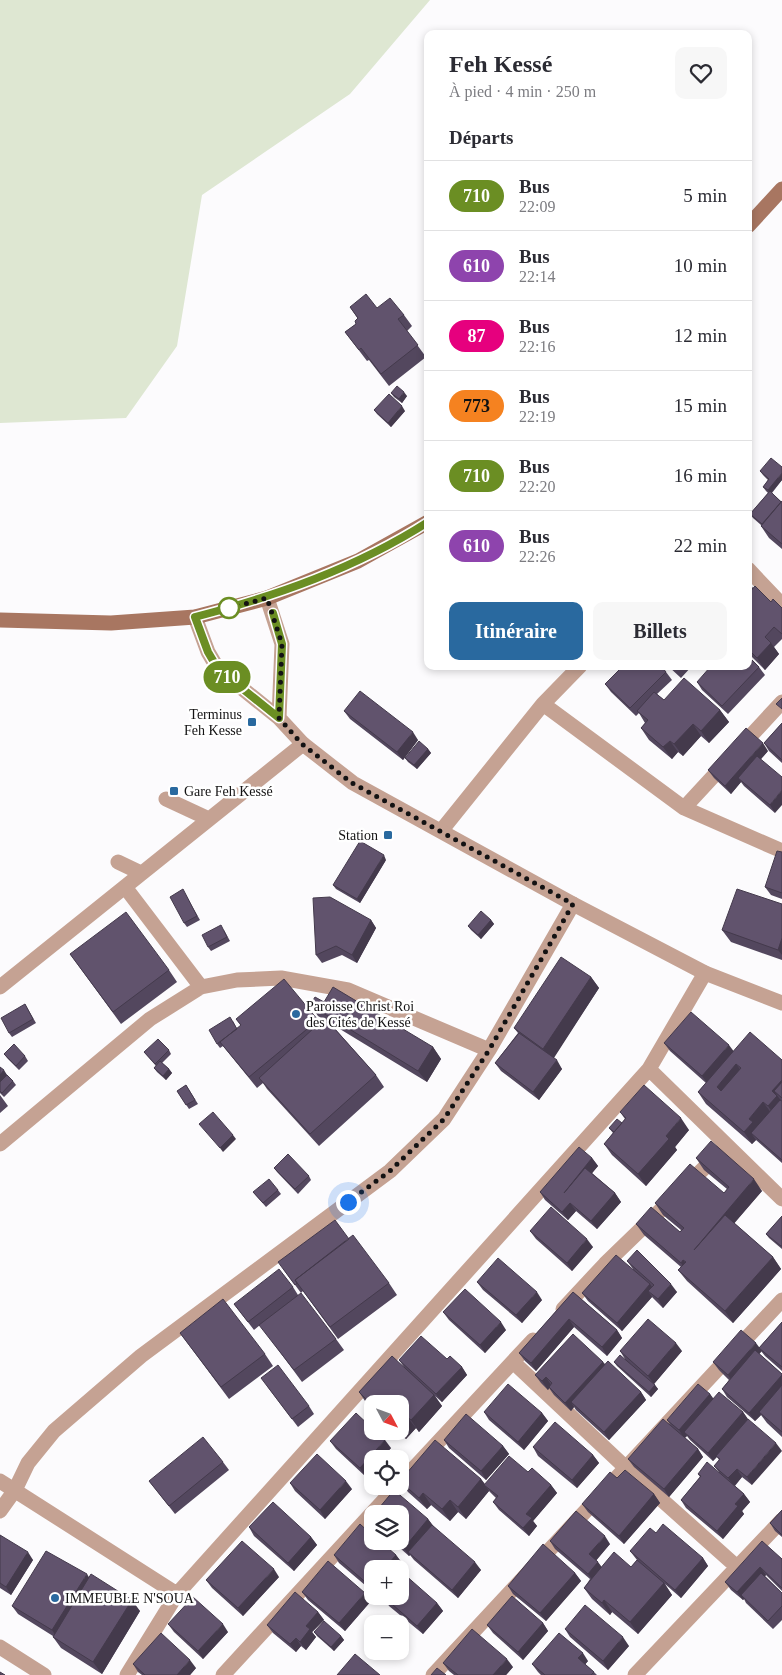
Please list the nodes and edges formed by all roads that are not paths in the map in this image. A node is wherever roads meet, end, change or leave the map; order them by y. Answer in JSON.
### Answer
{"nodes":[{"id":1,"x":782,"y":189,"type":"edge"},
{"id":2,"x":752,"y":222,"type":"edge"},
{"id":3,"x":424,"y":524,"type":"edge"},
{"id":4,"x":752,"y":573,"type":"edge"},
{"id":5,"x":267,"y":598,"type":"junction"},
{"id":6,"x":782,"y":606,"type":"edge"},
{"id":7,"x":195,"y":617,"type":"junction"},
{"id":8,"x":0,"y":620,"type":"edge"},
{"id":9,"x":576,"y":670,"type":"edge"},
{"id":10,"x":782,"y":702,"type":"edge"},
{"id":11,"x":543,"y":704,"type":"junction"},
{"id":12,"x":279,"y":718,"type":"junction"},
{"id":13,"x":302,"y":744,"type":"junction"},
{"id":14,"x":166,"y":799,"type":"dead end"},
{"id":15,"x":684,"y":808,"type":"junction"},
{"id":16,"x":209,"y":819,"type":"junction"},
{"id":17,"x":441,"y":831,"type":"junction"},
{"id":18,"x":781,"y":850,"type":"edge"},
{"id":19,"x":118,"y":862,"type":"dead end"},
{"id":20,"x":141,"y":873,"type":"junction"},
{"id":21,"x":125,"y":887,"type":"junction"},
{"id":22,"x":573,"y":904,"type":"junction"},
{"id":23,"x":705,"y":973,"type":"junction"},
{"id":24,"x":0,"y":987,"type":"edge"},
{"id":25,"x":201,"y":987,"type":"junction"},
{"id":26,"x":782,"y":1003,"type":"edge"},
{"id":27,"x":489,"y":1050,"type":"junction"},
{"id":28,"x":649,"y":1069,"type":"junction"},
{"id":29,"x":0,"y":1144,"type":"edge"},
{"id":30,"x":727,"y":1146,"type":"junction"},
{"id":31,"x":782,"y":1199,"type":"edge"},
{"id":32,"x":782,"y":1300,"type":"edge"},
{"id":33,"x":513,"y":1362,"type":"junction"},
{"id":34,"x":625,"y":1468,"type":"junction"},
{"id":35,"x":409,"y":1473,"type":"edge"},
{"id":36,"x":0,"y":1480,"type":"edge"},
{"id":37,"x":14,"y":1490,"type":"junction"},
{"id":38,"x":389,"y":1495,"type":"edge"},
{"id":39,"x":0,"y":1511,"type":"edge"},
{"id":40,"x":782,"y":1520,"type":"edge"},
{"id":41,"x":737,"y":1568,"type":"junction"},
{"id":42,"x":177,"y":1594,"type":"junction"},
{"id":43,"x":0,"y":1647,"type":"edge"},
{"id":44,"x":44,"y":1675,"type":"edge"},
{"id":45,"x":127,"y":1675,"type":"edge"},
{"id":46,"x":223,"y":1675,"type":"edge"},
{"id":47,"x":433,"y":1675,"type":"edge"},
{"id":48,"x":635,"y":1675,"type":"edge"}],
"edges":[{"from":1,"to":2,"type":"main road"},
{"from":3,"to":5,"type":"main road"},
{"from":4,"to":6,"type":"street"},
{"from":5,"to":7,"type":"main road"},
{"from":5,"to":12,"type":"street"},
{"from":7,"to":8,"type":"main road"},
{"from":7,"to":12,"type":"street"},
{"from":9,"to":11,"type":"street"},
{"from":10,"to":15,"type":"street"},
{"from":11,"to":15,"type":"street"},
{"from":11,"to":17,"type":"street"},
{"from":12,"to":13,"type":"street"},
{"from":13,"to":16,"type":"street"},
{"from":13,"to":17,"type":"street"},
{"from":14,"to":16,"type":"street"},
{"from":15,"to":18,"type":"street"},
{"from":16,"to":20,"type":"street"},
{"from":17,"to":22,"type":"street"},
{"from":19,"to":20,"type":"street"},
{"from":20,"to":21,"type":"street"},
{"from":21,"to":24,"type":"street"},
{"from":21,"to":25,"type":"street"},
{"from":22,"to":23,"type":"street"},
{"from":22,"to":27,"type":"street"},
{"from":23,"to":26,"type":"street"},
{"from":23,"to":28,"type":"street"},
{"from":25,"to":27,"type":"street"},
{"from":25,"to":29,"type":"street"},
{"from":27,"to":37,"type":"street"},
{"from":28,"to":30,"type":"street"},
{"from":28,"to":42,"type":"street"},
{"from":30,"to":31,"type":"street"},
{"from":30,"to":33,"type":"street"},
{"from":32,"to":34,"type":"street"},
{"from":33,"to":34,"type":"street"},
{"from":33,"to":35,"type":"street"},
{"from":34,"to":41,"type":"street"},
{"from":34,"to":47,"type":"street"},
{"from":36,"to":37,"type":"street"},
{"from":37,"to":39,"type":"street"},
{"from":37,"to":42,"type":"street"},
{"from":38,"to":46,"type":"street"},
{"from":40,"to":41,"type":"street"},
{"from":41,"to":48,"type":"street"},
{"from":42,"to":45,"type":"street"},
{"from":43,"to":44,"type":"street"}]}
